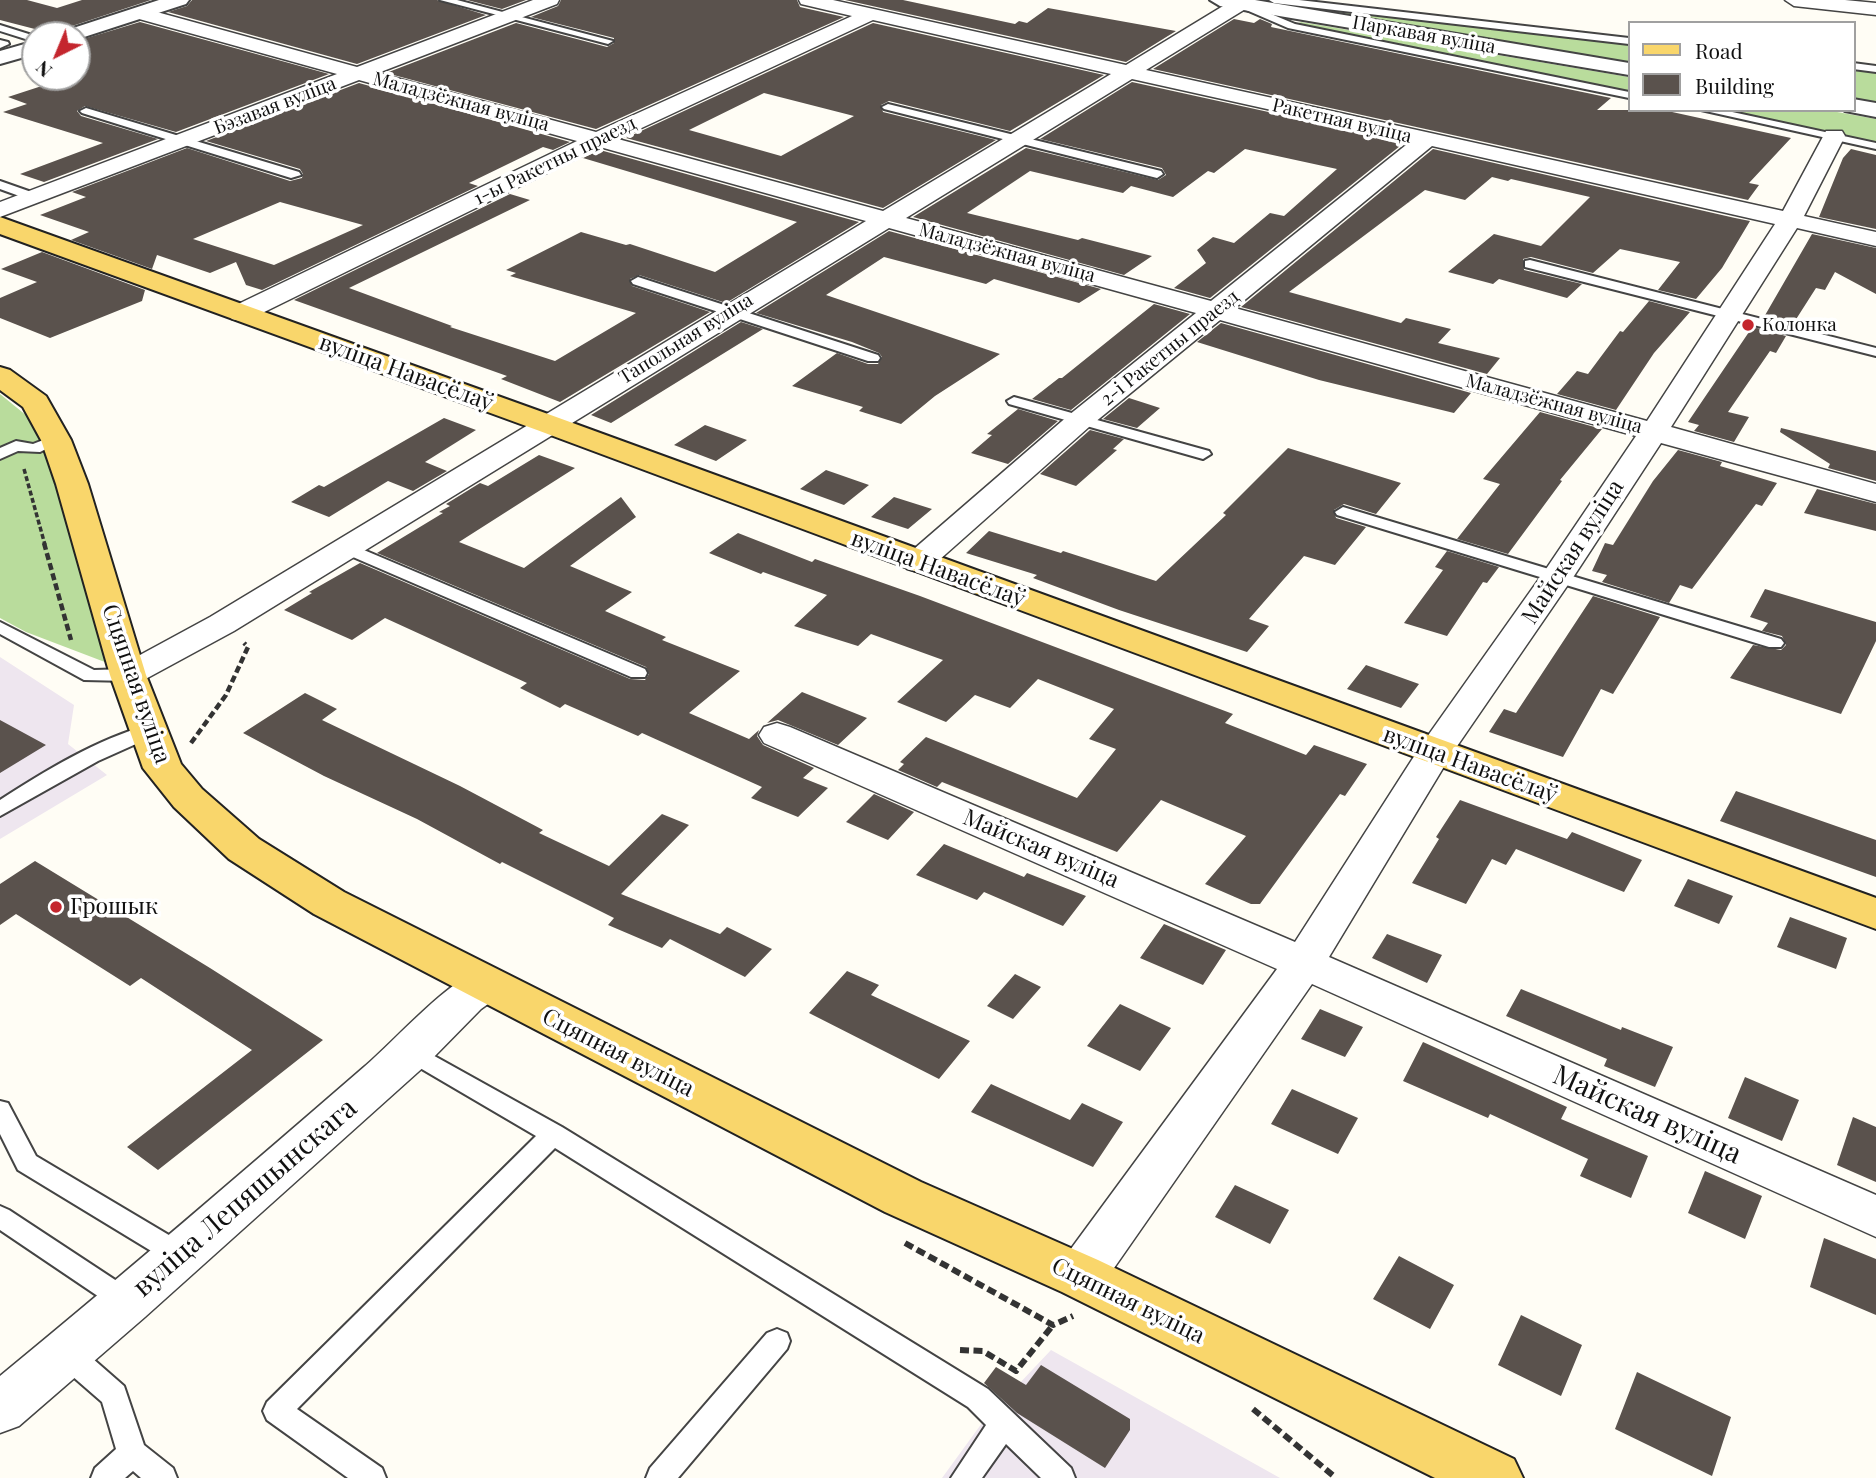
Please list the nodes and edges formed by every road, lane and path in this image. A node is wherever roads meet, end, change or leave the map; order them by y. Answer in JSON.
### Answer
{"nodes":[{"id":1,"x":179,"y":0,"type":"edge"},
{"id":2,"x":445,"y":0,"type":"edge"},
{"id":3,"x":550,"y":0,"type":"edge"},
{"id":4,"x":808,"y":0,"type":"edge"},
{"id":5,"x":1274,"y":0,"type":"edge"},
{"id":6,"x":1794,"y":0,"type":"edge"},
{"id":7,"x":1234,"y":1,"type":"edge"},
{"id":8,"x":1876,"y":9,"type":"edge"},
{"id":9,"x":139,"y":13,"type":"junction"},
{"id":10,"x":871,"y":14,"type":"junction"},
{"id":11,"x":510,"y":16,"type":"junction"},
{"id":12,"x":0,"y":28,"type":"edge"},
{"id":13,"x":91,"y":29,"type":"edge"},
{"id":14,"x":21,"y":34,"type":"edge"},
{"id":15,"x":608,"y":41,"type":"dead end"},
{"id":16,"x":1628,"y":41,"type":"edge"},
{"id":17,"x":21,"y":51,"type":"edge"},
{"id":18,"x":0,"y":58,"type":"edge"},
{"id":19,"x":1855,"y":66,"type":"edge"},
{"id":20,"x":1628,"y":69,"type":"edge"},
{"id":21,"x":1876,"y":69,"type":"edge"},
{"id":22,"x":1127,"y":72,"type":"junction"},
{"id":23,"x":358,"y":74,"type":"junction"},
{"id":24,"x":1628,"y":95,"type":"edge"},
{"id":25,"x":1855,"y":106,"type":"edge"},
{"id":26,"x":888,"y":107,"type":"dead end"},
{"id":27,"x":1876,"y":110,"type":"edge"},
{"id":28,"x":86,"y":111,"type":"dead end"},
{"id":29,"x":1716,"y":112,"type":"edge"},
{"id":30,"x":1834,"y":136,"type":"junction"},
{"id":31,"x":1017,"y":138,"type":"junction"},
{"id":32,"x":597,"y":140,"type":"junction"},
{"id":33,"x":1426,"y":140,"type":"junction"},
{"id":34,"x":184,"y":141,"type":"junction"},
{"id":35,"x":1876,"y":146,"type":"edge"},
{"id":36,"x":1157,"y":174,"type":"dead end"},
{"id":37,"x":295,"y":175,"type":"dead end"},
{"id":38,"x":0,"y":185,"type":"edge"},
{"id":39,"x":33,"y":197,"type":"junction"},
{"id":40,"x":0,"y":210,"type":"edge"},
{"id":41,"x":1791,"y":218,"type":"junction"},
{"id":42,"x":885,"y":219,"type":"junction"},
{"id":43,"x":0,"y":225,"type":"edge"},
{"id":44,"x":1876,"y":239,"type":"edge"},
{"id":45,"x":1530,"y":264,"type":"dead end"},
{"id":46,"x":638,"y":281,"type":"dead end"},
{"id":47,"x":1215,"y":310,"type":"junction"},
{"id":48,"x":241,"y":313,"type":"junction"},
{"id":49,"x":729,"y":313,"type":"junction"},
{"id":50,"x":1731,"y":315,"type":"junction"},
{"id":51,"x":1876,"y":352,"type":"edge"},
{"id":52,"x":873,"y":358,"type":"dead end"},
{"id":53,"x":0,"y":376,"type":"edge"},
{"id":54,"x":1014,"y":401,"type":"dead end"},
{"id":55,"x":1079,"y":421,"type":"junction"},
{"id":56,"x":548,"y":424,"type":"junction"},
{"id":57,"x":1652,"y":431,"type":"junction"},
{"id":58,"x":56,"y":440,"type":"junction"},
{"id":59,"x":0,"y":454,"type":"edge"},
{"id":60,"x":1203,"y":454,"type":"dead end"},
{"id":61,"x":1876,"y":493,"type":"edge"},
{"id":62,"x":1343,"y":512,"type":"dead end"},
{"id":63,"x":345,"y":547,"type":"junction"},
{"id":64,"x":918,"y":562,"type":"junction"},
{"id":65,"x":1558,"y":576,"type":"junction"},
{"id":66,"x":222,"y":624,"type":"junction"},
{"id":67,"x":0,"y":627,"type":"edge"},
{"id":68,"x":1775,"y":643,"type":"dead end"},
{"id":69,"x":638,"y":673,"type":"dead end"},
{"id":70,"x":128,"y":675,"type":"junction"},
{"id":71,"x":777,"y":735,"type":"dead end"},
{"id":72,"x":169,"y":738,"type":"junction"},
{"id":73,"x":1436,"y":752,"type":"junction"},
{"id":74,"x":0,"y":809,"type":"edge"},
{"id":75,"x":1876,"y":914,"type":"edge"},
{"id":76,"x":1304,"y":963,"type":"junction"},
{"id":77,"x":486,"y":983,"type":"junction"},
{"id":78,"x":411,"y":1052,"type":"junction"},
{"id":79,"x":0,"y":1110,"type":"edge"},
{"id":80,"x":553,"y":1134,"type":"junction"},
{"id":81,"x":0,"y":1217,"type":"edge"},
{"id":82,"x":1876,"y":1217,"type":"edge"},
{"id":83,"x":180,"y":1255,"type":"junction"},
{"id":84,"x":1080,"y":1276,"type":"junction"},
{"id":85,"x":127,"y":1302,"type":"junction"},
{"id":86,"x":1052,"y":1325,"type":"dead end"},
{"id":87,"x":777,"y":1342,"type":"dead end"},
{"id":88,"x":983,"y":1351,"type":"dead end"},
{"id":89,"x":66,"y":1353,"type":"junction"},
{"id":90,"x":0,"y":1409,"type":"edge"},
{"id":91,"x":1004,"y":1423,"type":"junction"},
{"id":92,"x":132,"y":1453,"type":"junction"},
{"id":93,"x":105,"y":1478,"type":"edge"},
{"id":94,"x":163,"y":1478,"type":"edge"},
{"id":95,"x":372,"y":1478,"type":"edge"},
{"id":96,"x":660,"y":1478,"type":"edge"},
{"id":97,"x":965,"y":1478,"type":"edge"},
{"id":98,"x":1061,"y":1478,"type":"edge"},
{"id":99,"x":1494,"y":1478,"type":"edge"}],
"edges":[{"from":1,"to":9,"type":"street"},
{"from":2,"to":11,"type":"lane"},
{"from":3,"to":11,"type":"street","name":"Бэзавая вуліца"},
{"from":4,"to":10,"type":"street","name":"Ракетная вуліца"},
{"from":5,"to":16,"type":"lane"},
{"from":6,"to":8,"type":"street"},
{"from":7,"to":20,"type":"street","name":"Паркавая вуліца"},
{"from":7,"to":22,"type":"street","name":"Тапольная вуліца"},
{"from":7,"to":24,"type":"lane"},
{"from":9,"to":13,"type":"street"},
{"from":9,"to":23,"type":"street","name":"Маладзёжная вуліца"},
{"from":10,"to":22,"type":"street","name":"Ракетная вуліца"},
{"from":10,"to":32,"type":"street","name":"1-ы Ракетны праезд"},
{"from":11,"to":15,"type":"lane"},
{"from":11,"to":23,"type":"street","name":"Бэзавая вуліца"},
{"from":12,"to":14,"type":"lane"},
{"from":17,"to":18,"type":"street"},
{"from":19,"to":21,"type":"lane"},
{"from":22,"to":31,"type":"street","name":"Тапольная вуліца"},
{"from":22,"to":33,"type":"street","name":"Ракетная вуліца"},
{"from":23,"to":32,"type":"street","name":"Маладзёжная вуліца"},
{"from":23,"to":34,"type":"street","name":"Бэзавая вуліца"},
{"from":25,"to":27,"type":"street"},
{"from":26,"to":31,"type":"lane"},
{"from":28,"to":34,"type":"lane"},
{"from":29,"to":30,"type":"lane"},
{"from":30,"to":35,"type":"lane"},
{"from":30,"to":41,"type":"street","name":"Майская вуліца"},
{"from":31,"to":36,"type":"lane"},
{"from":31,"to":42,"type":"street","name":"Тапольная вуліца"},
{"from":32,"to":42,"type":"street","name":"Маладзёжная вуліца"},
{"from":32,"to":48,"type":"street","name":"1-ы Ракетны праезд"},
{"from":33,"to":41,"type":"street","name":"Ракетная вуліца"},
{"from":33,"to":47,"type":"street","name":"2-і Ракетны праезд"},
{"from":34,"to":37,"type":"lane"},
{"from":34,"to":39,"type":"street","name":"Бэзавая вуліца"},
{"from":38,"to":39,"type":"lane"},
{"from":39,"to":40,"type":"street","name":"Бэзавая вуліца"},
{"from":41,"to":44,"type":"street","name":"Ракетная вуліца"},
{"from":41,"to":50,"type":"street","name":"Майская вуліца"},
{"from":42,"to":47,"type":"street","name":"Маладзёжная вуліца"},
{"from":42,"to":49,"type":"street","name":"Тапольная вуліца"},
{"from":43,"to":48,"type":"main road","name":"вуліца Навасёлаў"},
{"from":45,"to":50,"type":"lane"},
{"from":46,"to":49,"type":"lane"},
{"from":47,"to":55,"type":"street","name":"2-і Ракетны праезд"},
{"from":47,"to":57,"type":"street","name":"Маладзёжная вуліца"},
{"from":48,"to":56,"type":"main road","name":"вуліца Навасёлаў"},
{"from":49,"to":52,"type":"lane"},
{"from":49,"to":56,"type":"street","name":"Тапольная вуліца"},
{"from":50,"to":51,"type":"lane"},
{"from":50,"to":57,"type":"street","name":"Майская вуліца"},
{"from":53,"to":58,"type":"main road","name":"Сцяпная вуліца"},
{"from":54,"to":55,"type":"lane"},
{"from":55,"to":60,"type":"lane"},
{"from":55,"to":64,"type":"street","name":"2-і Ракетны праезд"},
{"from":56,"to":63,"type":"street","name":"Тапольная вуліца"},
{"from":56,"to":64,"type":"main road","name":"вуліца Навасёлаў"},
{"from":57,"to":61,"type":"street","name":"Маладзёжная вуліца"},
{"from":57,"to":65,"type":"street","name":"Майская вуліца"},
{"from":58,"to":59,"type":"lane"},
{"from":58,"to":70,"type":"main road","name":"Сцяпная вуліца"},
{"from":62,"to":65,"type":"lane"},
{"from":63,"to":66,"type":"street","name":"Тапольная вуліца"},
{"from":63,"to":69,"type":"lane"},
{"from":64,"to":73,"type":"main road","name":"вуліца Навасёлаў"},
{"from":65,"to":68,"type":"lane"},
{"from":65,"to":73,"type":"street","name":"Майская вуліца"},
{"from":66,"to":70,"type":"street","name":"Тапольная вуліца"},
{"from":66,"to":72,"type":"path"},
{"from":67,"to":70,"type":"lane"},
{"from":70,"to":72,"type":"main road","name":"Сцяпная вуліца"},
{"from":71,"to":76,"type":"street","name":"Майская вуліца"},
{"from":72,"to":74,"type":"lane"},
{"from":72,"to":77,"type":"main road","name":"Сцяпная вуліца"},
{"from":73,"to":75,"type":"main road","name":"вуліца Навасёлаў"},
{"from":73,"to":76,"type":"street","name":"Майская вуліца"},
{"from":76,"to":82,"type":"street","name":"Майская вуліца"},
{"from":76,"to":84,"type":"street","name":"Майская вуліца"},
{"from":77,"to":78,"type":"street","name":"вуліца Лепяшынскага"},
{"from":77,"to":84,"type":"main road","name":"Сцяпная вуліца"},
{"from":78,"to":80,"type":"lane"},
{"from":78,"to":83,"type":"street","name":"вуліца Лепяшынскага"},
{"from":79,"to":83,"type":"lane"},
{"from":80,"to":91,"type":"lane"},
{"from":80,"to":95,"type":"lane"},
{"from":81,"to":85,"type":"lane"},
{"from":83,"to":85,"type":"street","name":"вуліца Лепяшынскага"},
{"from":84,"to":99,"type":"main road","name":"Сцяпная вуліца"},
{"from":85,"to":89,"type":"street","name":"вуліца Лепяшынскага"},
{"from":86,"to":88,"type":"path"},
{"from":87,"to":96,"type":"lane"},
{"from":89,"to":90,"type":"street","name":"вуліца Лепяшынскага"},
{"from":89,"to":92,"type":"lane"},
{"from":91,"to":97,"type":"lane"},
{"from":91,"to":98,"type":"lane"},
{"from":92,"to":93,"type":"lane"},
{"from":92,"to":94,"type":"lane"}]}
